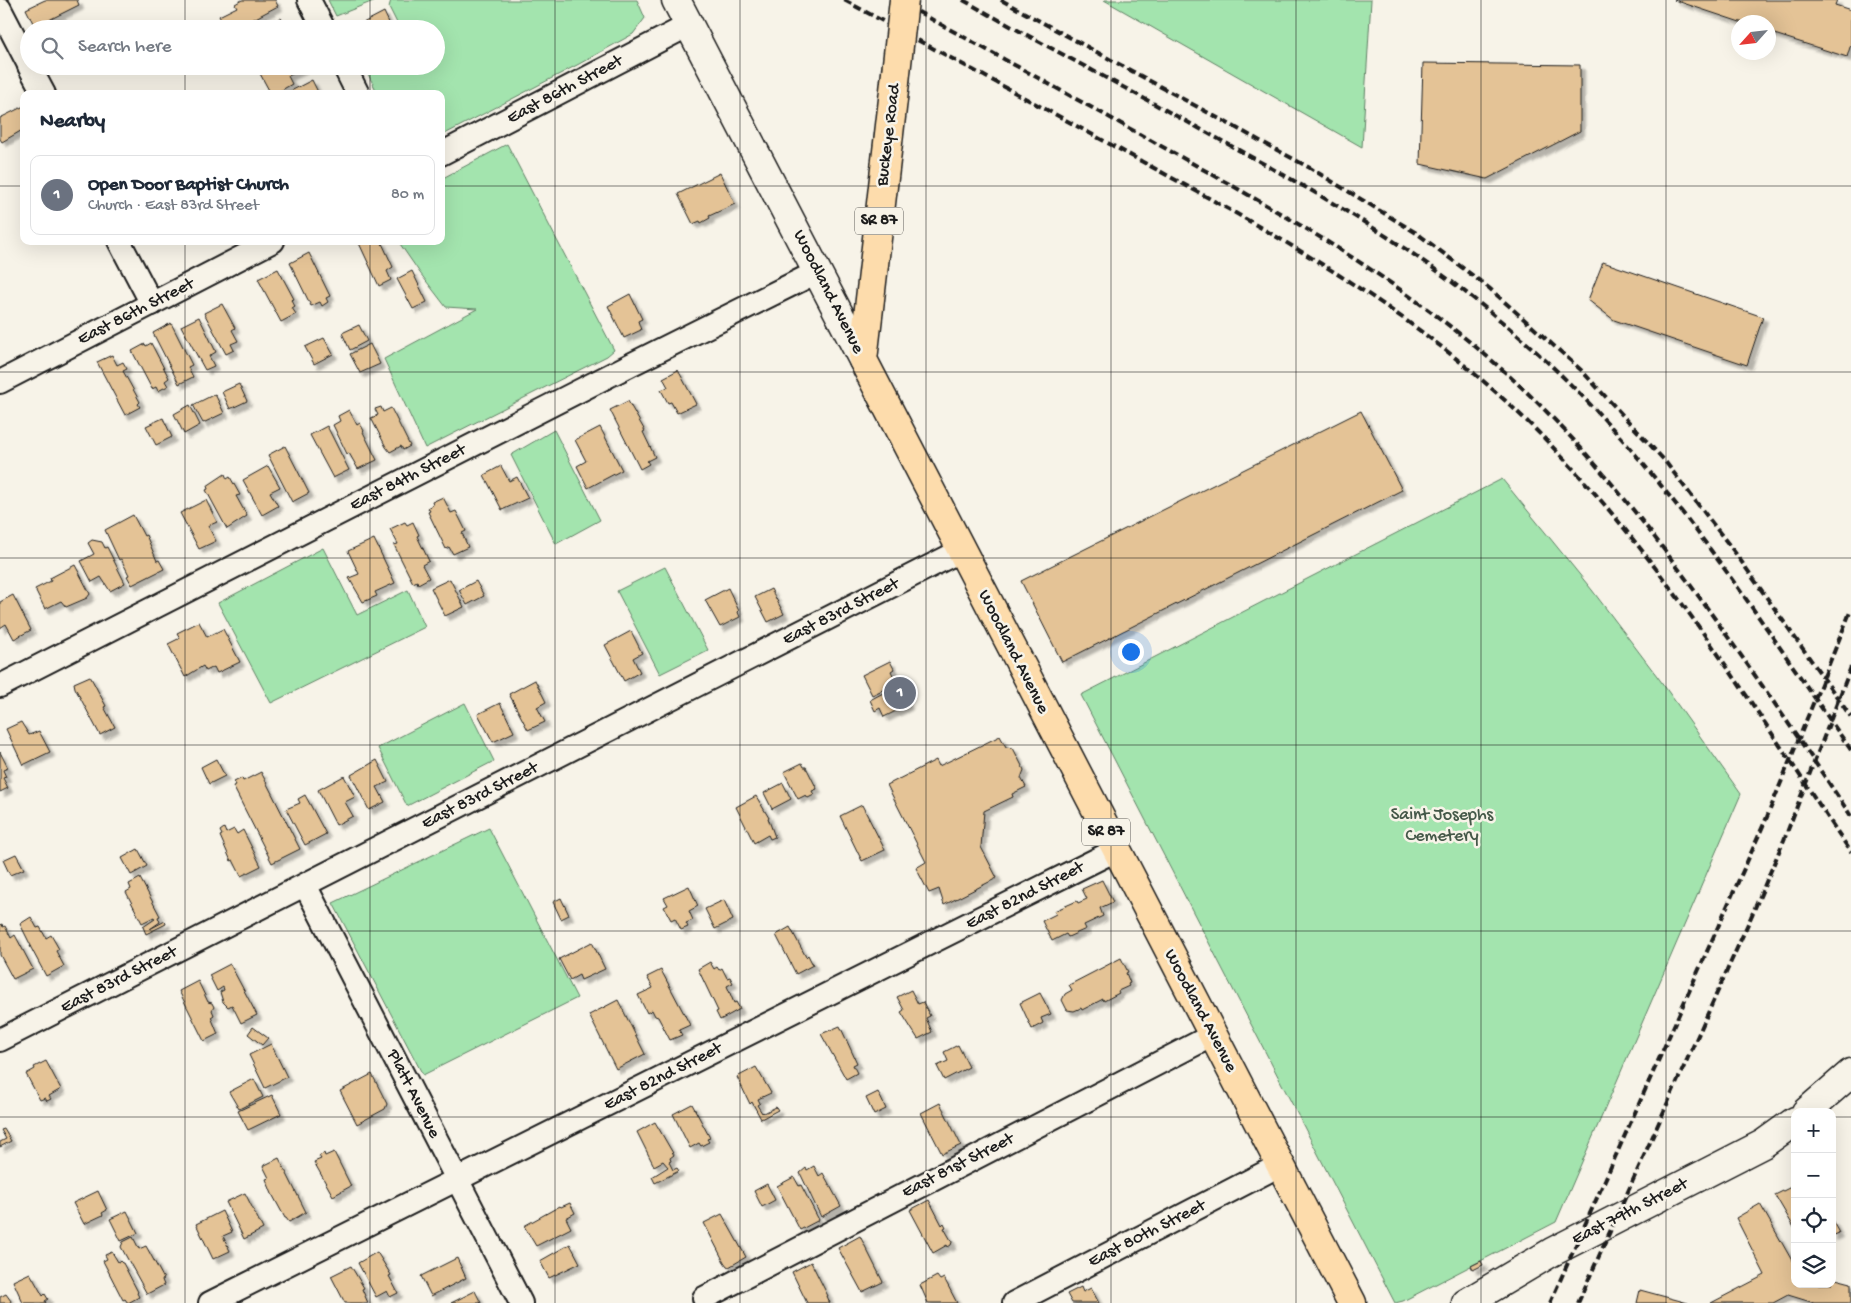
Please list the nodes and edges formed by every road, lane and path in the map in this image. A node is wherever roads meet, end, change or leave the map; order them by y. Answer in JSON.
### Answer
{"nodes":[{"id":1,"x":309,"y":0,"type":"edge"},
{"id":2,"x":676,"y":0,"type":"edge"},
{"id":3,"x":904,"y":0,"type":"edge"},
{"id":4,"x":0,"y":9,"type":"edge"},
{"id":5,"x":319,"y":20,"type":"edge"},
{"id":6,"x":689,"y":25,"type":"junction"},
{"id":7,"x":20,"y":48,"type":"edge"},
{"id":8,"x":34,"y":75,"type":"edge"},
{"id":9,"x":348,"y":75,"type":"edge"},
{"id":10,"x":42,"y":90,"type":"edge"},
{"id":11,"x":356,"y":90,"type":"edge"},
{"id":12,"x":445,"y":152,"type":"edge"},
{"id":13,"x":122,"y":245,"type":"edge"},
{"id":14,"x":265,"y":245,"type":"edge"},
{"id":15,"x":818,"y":272,"type":"junction"},
{"id":16,"x":152,"y":304,"type":"junction"},
{"id":17,"x":863,"y":360,"type":"junction"},
{"id":18,"x":0,"y":382,"type":"edge"},
{"id":19,"x":960,"y":551,"type":"junction"},
{"id":20,"x":0,"y":686,"type":"edge"},
{"id":21,"x":1116,"y":850,"type":"junction"},
{"id":22,"x":305,"y":885,"type":"junction"},
{"id":23,"x":1213,"y":1035,"type":"junction"},
{"id":24,"x":0,"y":1040,"type":"edge"},
{"id":25,"x":1851,"y":1072,"type":"edge"},
{"id":26,"x":1810,"y":1108,"type":"edge"},
{"id":27,"x":1791,"y":1125,"type":"edge"},
{"id":28,"x":1280,"y":1165,"type":"junction"},
{"id":29,"x":458,"y":1180,"type":"junction"},
{"id":30,"x":704,"y":1298,"type":"dead end"},
{"id":31,"x":210,"y":1303,"type":"edge"},
{"id":32,"x":521,"y":1303,"type":"edge"},
{"id":33,"x":1014,"y":1303,"type":"edge"},
{"id":34,"x":1352,"y":1303,"type":"edge"},
{"id":35,"x":1466,"y":1303,"type":"edge"}],
"edges":[{"from":1,"to":5,"type":"street"},
{"from":2,"to":6,"type":"main road","name":"Woodland Avenue"},
{"from":3,"to":17,"type":"main road","name":"Buckeye Road","number":"SR 87","bridge":true},
{"from":4,"to":7,"type":"street"},
{"from":6,"to":12,"type":"street","name":"East 86th Street"},
{"from":6,"to":15,"type":"main road","name":"Woodland Avenue"},
{"from":8,"to":10,"type":"street"},
{"from":9,"to":11,"type":"street"},
{"from":13,"to":16,"type":"street"},
{"from":14,"to":16,"type":"street","name":"East 86th Street"},
{"from":15,"to":17,"type":"main road","name":"Woodland Avenue"},
{"from":15,"to":20,"type":"street","name":"East 84th Street"},
{"from":16,"to":18,"type":"street","name":"East 86th Street"},
{"from":17,"to":19,"type":"main road","name":"Woodland Avenue","number":"SR 87"},
{"from":19,"to":21,"type":"main road","name":"Woodland Avenue","number":"SR 87"},
{"from":19,"to":22,"type":"street","name":"East 83rd Street"},
{"from":21,"to":23,"type":"main road","name":"Woodland Avenue","number":"SR 87"},
{"from":21,"to":29,"type":"street","name":"East 82nd Street"},
{"from":22,"to":24,"type":"street","name":"East 83rd Street"},
{"from":22,"to":29,"type":"street","name":"Platt Avenue"},
{"from":23,"to":28,"type":"main road","name":"Woodland Avenue","number":"SR 87"},
{"from":23,"to":30,"type":"street","name":"East 81st Street"},
{"from":25,"to":26,"type":"main road"},
{"from":27,"to":35,"type":"main road","name":"East 79th Street"},
{"from":28,"to":33,"type":"street","name":"East 80th Street"},
{"from":28,"to":34,"type":"main road","name":"Woodland Avenue","number":"SR 87"},
{"from":29,"to":31,"type":"street","name":"East 82nd Street"},
{"from":29,"to":32,"type":"street","name":"Platt Avenue"}]}
